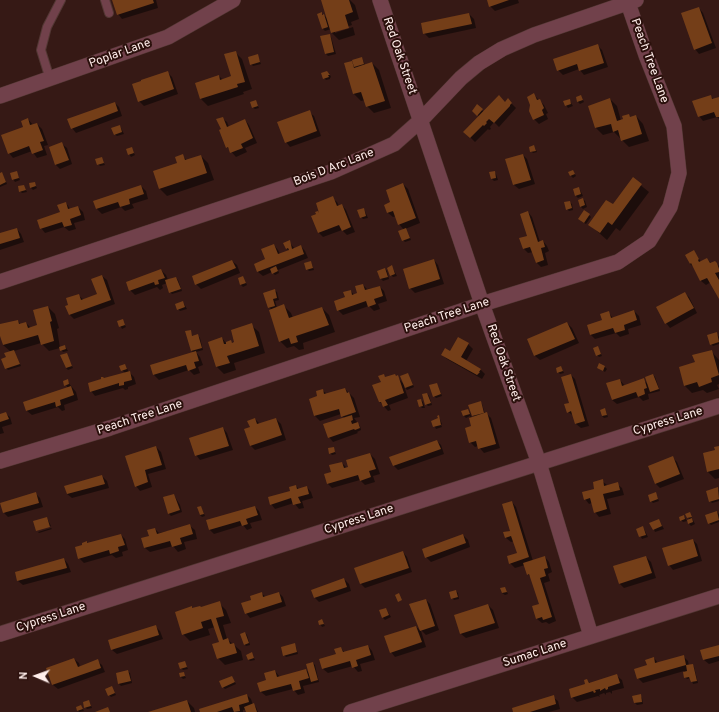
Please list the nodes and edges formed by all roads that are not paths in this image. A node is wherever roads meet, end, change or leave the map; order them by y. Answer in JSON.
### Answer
{"nodes":[{"id":1,"x":61,"y":0,"type":"edge"},
{"id":2,"x":105,"y":0,"type":"edge"},
{"id":3,"x":234,"y":0,"type":"edge"},
{"id":4,"x":380,"y":0,"type":"edge"},
{"id":5,"x":632,"y":2,"type":"edge"},
{"id":6,"x":109,"y":13,"type":"dead end"},
{"id":7,"x":50,"y":79,"type":"junction"},
{"id":8,"x":0,"y":96,"type":"edge"},
{"id":9,"x":421,"y":120,"type":"junction"},
{"id":10,"x":0,"y":282,"type":"edge"},
{"id":11,"x":482,"y":304,"type":"junction"},
{"id":12,"x":719,"y":406,"type":"edge"},
{"id":13,"x":0,"y":461,"type":"edge"},
{"id":14,"x":539,"y":463,"type":"junction"},
{"id":15,"x":719,"y":596,"type":"edge"},
{"id":16,"x":0,"y":634,"type":"edge"},
{"id":17,"x":591,"y":636,"type":"junction"},
{"id":18,"x":350,"y":712,"type":"edge"}],
"edges":[{"from":1,"to":7,"type":"lane"},
{"from":2,"to":6,"type":"lane"},
{"from":3,"to":7,"type":"street","name":"Poplar Lane"},
{"from":4,"to":9,"type":"street","name":"Red Oak Street"},
{"from":5,"to":9,"type":"street","name":"Bois D Arc Lane"},
{"from":5,"to":11,"type":"street","name":"Peach Tree Lane"},
{"from":7,"to":8,"type":"street","name":"Poplar Lane"},
{"from":9,"to":10,"type":"street","name":"Bois D Arc Lane"},
{"from":9,"to":11,"type":"street","name":"Red Oak Street"},
{"from":11,"to":13,"type":"street","name":"Peach Tree Lane"},
{"from":11,"to":14,"type":"street","name":"Red Oak Street"},
{"from":12,"to":14,"type":"street","name":"Cypress Lane"},
{"from":14,"to":16,"type":"street","name":"Cypress Lane"},
{"from":14,"to":17,"type":"street","name":"Red Oak Street"},
{"from":15,"to":17,"type":"street","name":"Sumac Lane"},
{"from":17,"to":18,"type":"street","name":"Sumac Lane"}]}
